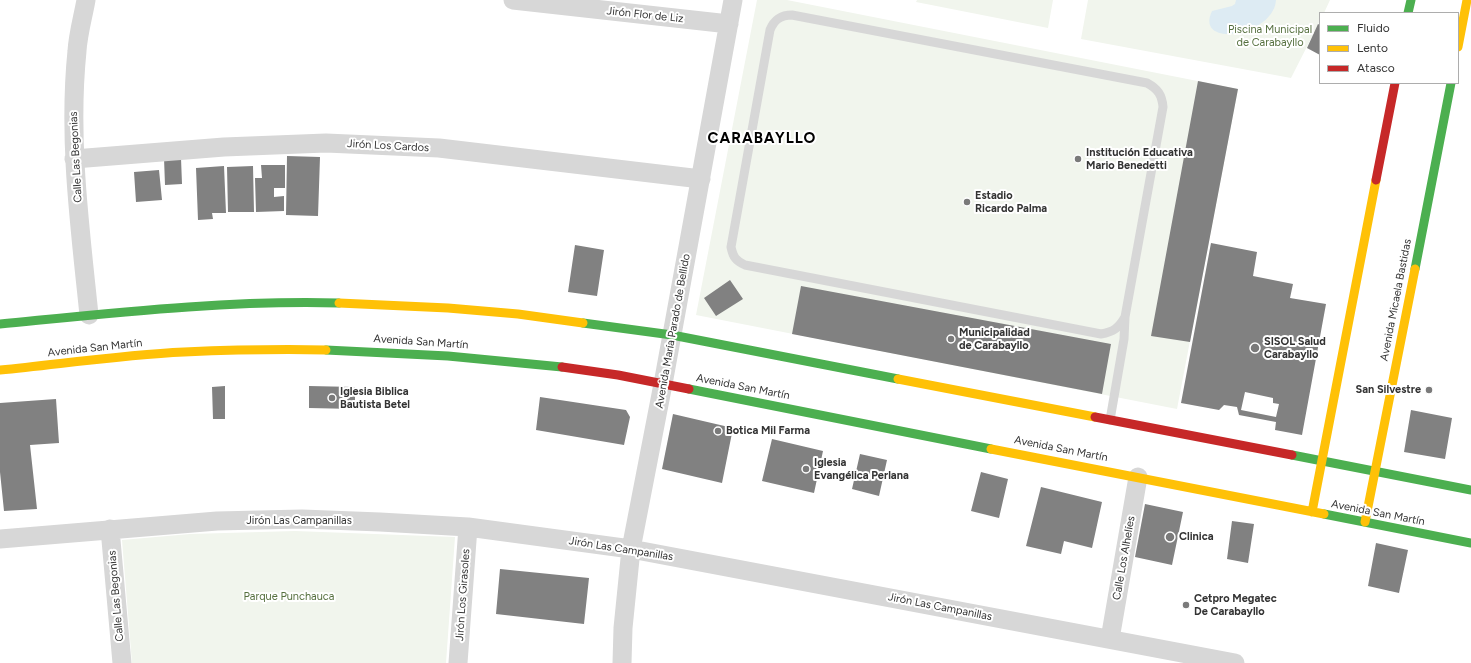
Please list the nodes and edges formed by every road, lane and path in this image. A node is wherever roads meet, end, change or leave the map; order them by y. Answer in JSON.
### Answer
{"nodes":[{"id":1,"x":86,"y":0,"type":"edge"},
{"id":2,"x":513,"y":0,"type":"edge"},
{"id":3,"x":733,"y":0,"type":"edge"},
{"id":4,"x":1411,"y":0,"type":"edge"},
{"id":5,"x":1467,"y":0,"type":"edge"},
{"id":6,"x":1408,"y":12,"type":"edge"},
{"id":7,"x":729,"y":24,"type":"junction"},
{"id":8,"x":1459,"y":42,"type":"edge"},
{"id":9,"x":1395,"y":84,"type":"edge"},
{"id":10,"x":1451,"y":84,"type":"edge"},
{"id":11,"x":74,"y":159,"type":"junction"},
{"id":12,"x":700,"y":179,"type":"junction"},
{"id":13,"x":89,"y":315,"type":"junction"},
{"id":14,"x":1125,"y":317,"type":"junction"},
{"id":15,"x":0,"y":324,"type":"edge"},
{"id":16,"x":672,"y":335,"type":"junction"},
{"id":17,"x":0,"y":370,"type":"edge"},
{"id":18,"x":664,"y":384,"type":"junction"},
{"id":19,"x":1110,"y":420,"type":"junction"},
{"id":20,"x":1322,"y":461,"type":"junction"},
{"id":21,"x":1375,"y":471,"type":"junction"},
{"id":22,"x":1138,"y":477,"type":"junction"},
{"id":23,"x":1471,"y":490,"type":"edge"},
{"id":24,"x":1312,"y":512,"type":"junction"},
{"id":25,"x":1364,"y":522,"type":"junction"},
{"id":26,"x":468,"y":527,"type":"junction"},
{"id":27,"x":110,"y":529,"type":"junction"},
{"id":28,"x":0,"y":539,"type":"edge"},
{"id":29,"x":1471,"y":543,"type":"edge"},
{"id":30,"x":631,"y":549,"type":"junction"},
{"id":31,"x":1110,"y":639,"type":"junction"},
{"id":32,"x":1146,"y":655,"type":"edge"},
{"id":33,"x":122,"y":663,"type":"edge"},
{"id":34,"x":458,"y":663,"type":"edge"},
{"id":35,"x":622,"y":663,"type":"edge"},
{"id":36,"x":1235,"y":663,"type":"edge"}],
"edges":[{"from":1,"to":11,"type":"street","name":"Calle Las Begonias"},
{"from":2,"to":7,"type":"street","name":"Jirón Flor de Liz"},
{"from":3,"to":7,"type":"street","name":"Avenida María Parado de Bellido"},
{"from":4,"to":6,"type":"main road"},
{"from":5,"to":8,"type":"main road"},
{"from":7,"to":12,"type":"street","name":"Avenida María Parado de Bellido"},
{"from":9,"to":20,"type":"main road"},
{"from":10,"to":21,"type":"main road","name":"Avenida Micaela Bastidas"},
{"from":11,"to":12,"type":"street","name":"Jirón Los Cardos"},
{"from":11,"to":13,"type":"street","name":"Calle Las Begonias"},
{"from":12,"to":16,"type":"street","name":"Avenida María Parado de Bellido"},
{"from":13,"to":15,"type":"main road"},
{"from":13,"to":16,"type":"main road"},
{"from":14,"to":14,"type":"lane"},
{"from":14,"to":19,"type":"lane"},
{"from":16,"to":18,"type":"street","name":"Avenida María Parado de Bellido"},
{"from":16,"to":19,"type":"main road"},
{"from":17,"to":18,"type":"main road","name":"Avenida San Martín"},
{"from":18,"to":22,"type":"main road","name":"Avenida San Martín"},
{"from":18,"to":30,"type":"street","name":"Avenida María Parado de Bellido"},
{"from":19,"to":20,"type":"main road"},
{"from":20,"to":21,"type":"main road"},
{"from":20,"to":24,"type":"main road"},
{"from":21,"to":23,"type":"main road"},
{"from":21,"to":25,"type":"main road","name":"Avenida Micaela Bastidas"},
{"from":22,"to":24,"type":"main road","name":"Avenida San Martín"},
{"from":22,"to":31,"type":"street","name":"Calle Los Alhelíes"},
{"from":24,"to":25,"type":"main road","name":"Avenida San Martín"},
{"from":25,"to":29,"type":"main road","name":"Avenida San Martín"},
{"from":26,"to":27,"type":"street","name":"Jirón Las Campanillas"},
{"from":26,"to":30,"type":"street","name":"Jirón Las Campanillas"},
{"from":26,"to":34,"type":"street","name":"Jirón Los Girasoles"},
{"from":27,"to":28,"type":"street","name":"Jirón Las Campanillas"},
{"from":27,"to":33,"type":"street","name":"Calle Las Begonias"},
{"from":30,"to":31,"type":"street","name":"Jirón Las Campanillas"},
{"from":30,"to":35,"type":"street","name":"Avenida María Parado de Bellido"},
{"from":31,"to":32,"type":"street","name":"Jirón Las Campanillas"},
{"from":32,"to":36,"type":"street","name":"Jirón Las Campanillas"}]}
